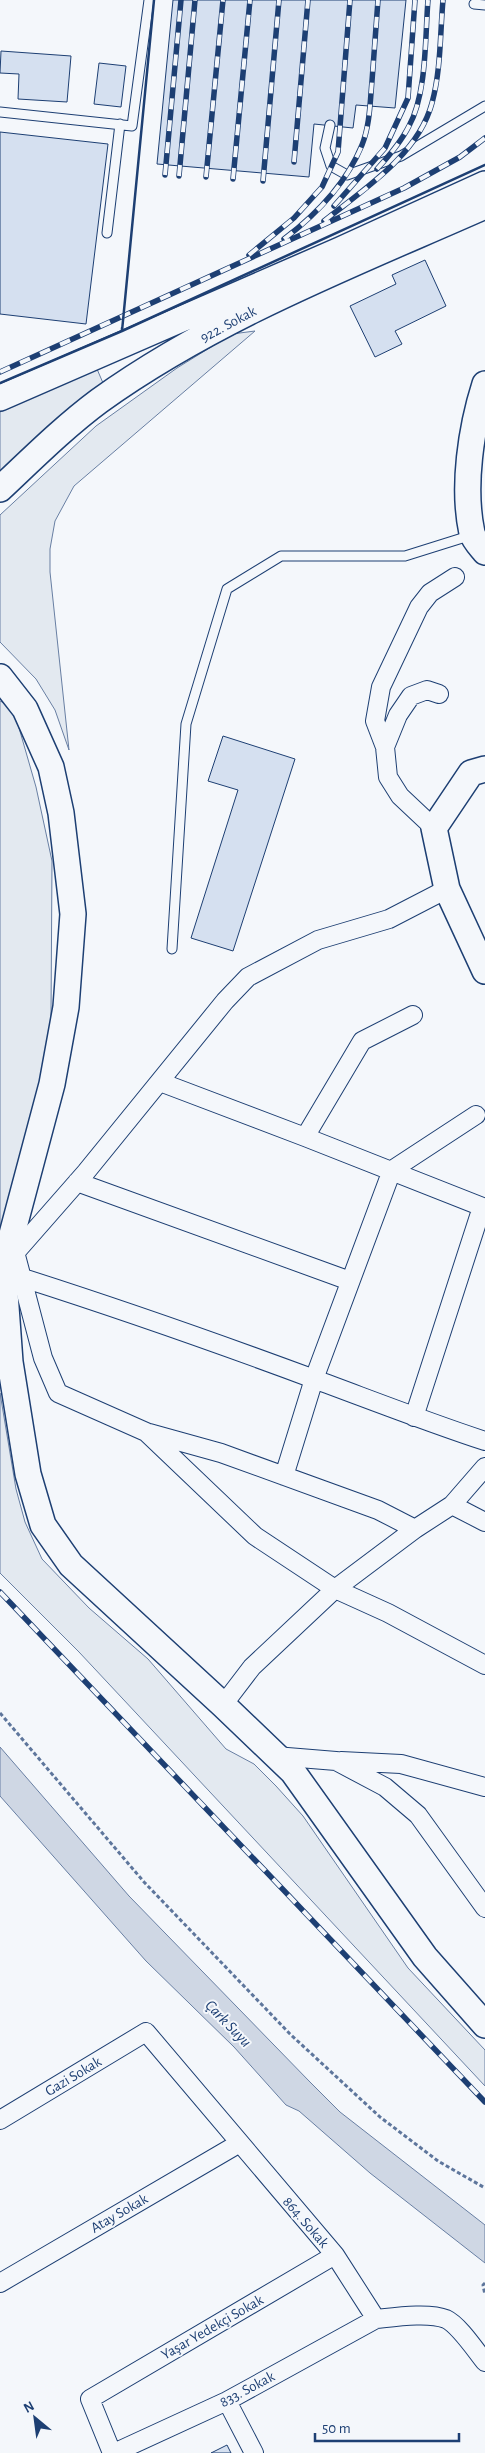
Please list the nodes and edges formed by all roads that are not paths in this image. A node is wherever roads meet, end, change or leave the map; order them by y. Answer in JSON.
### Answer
{"nodes":[{"id":1,"x":149,"y":0,"type":"edge"},
{"id":2,"x":474,"y":4,"type":"dead end"},
{"id":3,"x":485,"y":5,"type":"edge"},
{"id":4,"x":485,"y":106,"type":"edge"},
{"id":5,"x":0,"y":112,"type":"edge"},
{"id":6,"x":120,"y":124,"type":"junction"},
{"id":7,"x":330,"y":125,"type":"dead end"},
{"id":8,"x":485,"y":184,"type":"edge"},
{"id":9,"x":485,"y":206,"type":"edge"},
{"id":10,"x":107,"y":233,"type":"dead end"},
{"id":11,"x":485,"y":384,"type":"edge"},
{"id":12,"x":0,"y":398,"type":"edge"},
{"id":13,"x":0,"y":489,"type":"edge"},
{"id":14,"x":479,"y":544,"type":"edge"},
{"id":15,"x":455,"y":577,"type":"dead end"},
{"id":16,"x":2,"y":681,"type":"edge"},
{"id":17,"x":439,"y":694,"type":"dead end"},
{"id":18,"x":385,"y":747,"type":"junction"},
{"id":19,"x":485,"y":769,"type":"edge"},
{"id":20,"x":434,"y":828,"type":"junction"},
{"id":21,"x":447,"y":889,"type":"junction"},
{"id":22,"x":172,"y":949,"type":"dead end"},
{"id":23,"x":485,"y":972,"type":"edge"},
{"id":24,"x":413,"y":1015,"type":"dead end"},
{"id":25,"x":160,"y":1082,"type":"junction"},
{"id":26,"x":476,"y":1115,"type":"dead end"},
{"id":27,"x":305,"y":1136,"type":"junction"},
{"id":28,"x":392,"y":1170,"type":"junction"},
{"id":29,"x":77,"y":1182,"type":"junction"},
{"id":30,"x":484,"y":1207,"type":"edge"},
{"id":31,"x":13,"y":1246,"type":"junction"},
{"id":32,"x":23,"y":1278,"type":"junction"},
{"id":33,"x":350,"y":1281,"type":"junction"},
{"id":34,"x":314,"y":1379,"type":"junction"},
{"id":35,"x":414,"y":1418,"type":"junction"},
{"id":36,"x":146,"y":1432,"type":"junction"},
{"id":37,"x":485,"y":1441,"type":"edge"},
{"id":38,"x":485,"y":1467,"type":"edge"},
{"id":39,"x":284,"y":1476,"type":"junction"},
{"id":40,"x":452,"y":1505,"type":"junction"},
{"id":41,"x":485,"y":1522,"type":"edge"},
{"id":42,"x":415,"y":1529,"type":"junction"},
{"id":43,"x":335,"y":1589,"type":"junction"},
{"id":44,"x":485,"y":1665,"type":"edge"},
{"id":45,"x":223,"y":1704,"type":"junction"},
{"id":46,"x":275,"y":1756,"type":"junction"},
{"id":47,"x":336,"y":1761,"type":"junction"},
{"id":48,"x":485,"y":1787,"type":"edge"},
{"id":49,"x":485,"y":1908,"type":"edge"},
{"id":50,"x":485,"y":2026,"type":"edge"},
{"id":51,"x":146,"y":2032,"type":"joint"},
{"id":52,"x":0,"y":2120,"type":"edge"},
{"id":53,"x":238,"y":2144,"type":"junction"},
{"id":54,"x":335,"y":2255,"type":"junction"},
{"id":55,"x":0,"y":2283,"type":"edge"},
{"id":56,"x":376,"y":2319,"type":"junction"},
{"id":57,"x":485,"y":2362,"type":"edge"},
{"id":58,"x":227,"y":2401,"type":"junction"},
{"id":59,"x":113,"y":2453,"type":"edge"},
{"id":60,"x":254,"y":2453,"type":"edge"}],
"edges":[{"from":1,"to":6,"type":"lane"},
{"from":2,"to":3,"type":"lane"},
{"from":4,"to":7,"type":"lane"},
{"from":5,"to":6,"type":"lane"},
{"from":6,"to":10,"type":"lane"},
{"from":8,"to":12,"type":"street","name":"922. Sokak"},
{"from":9,"to":13,"type":"street","name":"922. Sokak"},
{"from":11,"to":14,"type":"street"},
{"from":14,"to":22,"type":"lane"},
{"from":15,"to":18,"type":"street"},
{"from":16,"to":31,"type":"street"},
{"from":17,"to":18,"type":"street"},
{"from":18,"to":20,"type":"street"},
{"from":19,"to":20,"type":"street"},
{"from":20,"to":21,"type":"street"},
{"from":21,"to":23,"type":"street"},
{"from":21,"to":25,"type":"street"},
{"from":24,"to":27,"type":"street"},
{"from":25,"to":27,"type":"street"},
{"from":25,"to":29,"type":"street"},
{"from":26,"to":28,"type":"street"},
{"from":27,"to":28,"type":"street"},
{"from":28,"to":30,"type":"street"},
{"from":28,"to":33,"type":"street"},
{"from":29,"to":31,"type":"street"},
{"from":29,"to":33,"type":"street"},
{"from":30,"to":35,"type":"street"},
{"from":31,"to":32,"type":"street"},
{"from":31,"to":45,"type":"street"},
{"from":32,"to":34,"type":"street"},
{"from":32,"to":36,"type":"street"},
{"from":33,"to":34,"type":"street"},
{"from":34,"to":35,"type":"street"},
{"from":34,"to":39,"type":"street"},
{"from":35,"to":37,"type":"street"},
{"from":36,"to":39,"type":"street"},
{"from":36,"to":43,"type":"street"},
{"from":38,"to":40,"type":"street"},
{"from":39,"to":42,"type":"street"},
{"from":40,"to":41,"type":"street"},
{"from":40,"to":42,"type":"street"},
{"from":42,"to":43,"type":"street"},
{"from":43,"to":44,"type":"street"},
{"from":43,"to":45,"type":"street"},
{"from":45,"to":46,"type":"street"},
{"from":46,"to":47,"type":"street"},
{"from":46,"to":50,"type":"street"},
{"from":47,"to":48,"type":"street"},
{"from":47,"to":49,"type":"street"},
{"from":51,"to":52,"type":"street","name":"Gazi Sokak"},
{"from":51,"to":53,"type":"street","name":"864. Sokak"},
{"from":53,"to":54,"type":"street","name":"864. Sokak"},
{"from":53,"to":55,"type":"street","name":"Atay Sokak"},
{"from":54,"to":56,"type":"street","name":"864. Sokak"},
{"from":54,"to":59,"type":"street","name":"Yaşar Yedekçi Sokak"},
{"from":56,"to":57,"type":"street"},
{"from":56,"to":58,"type":"street","name":"833. Sokak"},
{"from":58,"to":59,"type":"street","name":"833. Sokak"},
{"from":58,"to":60,"type":"street"}]}
